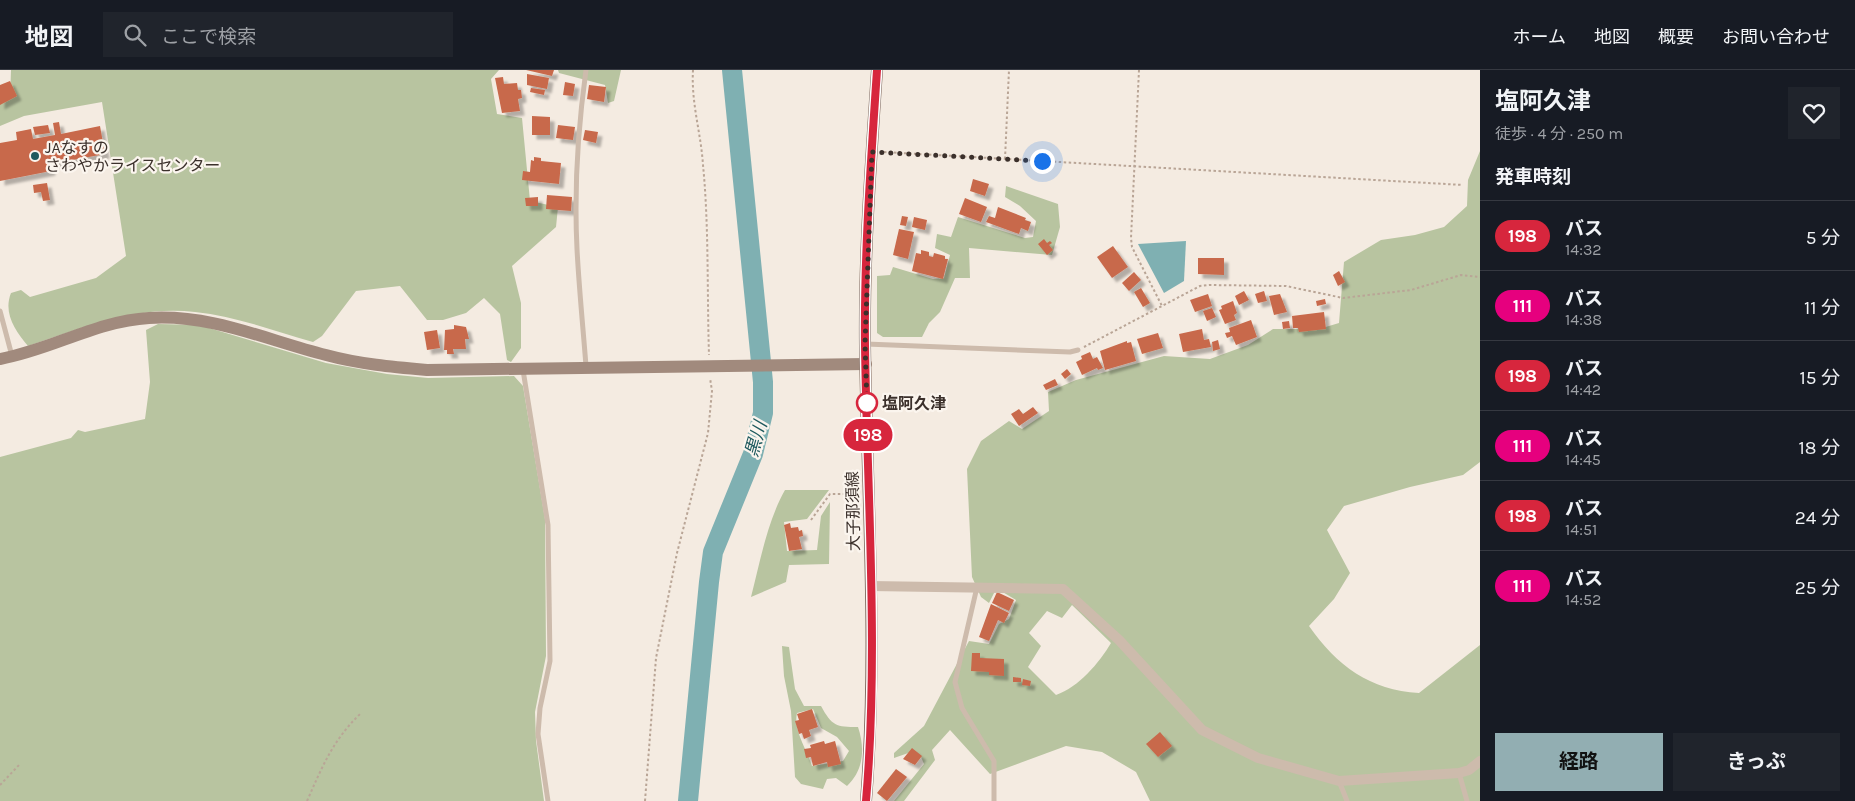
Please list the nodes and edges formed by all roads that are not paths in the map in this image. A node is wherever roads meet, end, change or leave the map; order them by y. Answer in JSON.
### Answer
{"nodes":[{"id":1,"x":586,"y":70,"type":"edge"},
{"id":2,"x":877,"y":70,"type":"edge"},
{"id":3,"x":0,"y":311,"type":"edge"},
{"id":4,"x":865,"y":344,"type":"junction"},
{"id":5,"x":1078,"y":350,"type":"road end"},
{"id":6,"x":6,"y":358,"type":"edge"},
{"id":7,"x":866,"y":364,"type":"junction"},
{"id":8,"x":586,"y":369,"type":"junction"},
{"id":9,"x":523,"y":370,"type":"junction"},
{"id":10,"x":870,"y":586,"type":"junction"},
{"id":11,"x":977,"y":587,"type":"junction"},
{"id":12,"x":1480,"y":760,"type":"edge"},
{"id":13,"x":1459,"y":774,"type":"junction"},
{"id":14,"x":1339,"y":782,"type":"junction"},
{"id":15,"x":548,"y":801,"type":"edge"},
{"id":16,"x":866,"y":801,"type":"edge"},
{"id":17,"x":994,"y":801,"type":"edge"},
{"id":18,"x":1347,"y":801,"type":"edge"},
{"id":19,"x":1467,"y":801,"type":"edge"}],
"edges":[{"from":1,"to":8,"type":"lane"},
{"from":2,"to":4,"type":"main road","name":"大子那須線"},
{"from":3,"to":6,"type":"lane"},
{"from":4,"to":5,"type":"lane"},
{"from":4,"to":7,"type":"main road","name":"大子那須線"},
{"from":6,"to":9,"type":"street"},
{"from":7,"to":8,"type":"street"},
{"from":7,"to":10,"type":"main road","name":"大子那須線"},
{"from":8,"to":9,"type":"street"},
{"from":9,"to":15,"type":"lane"},
{"from":10,"to":11,"type":"street"},
{"from":10,"to":16,"type":"main road","name":"大子那須線"},
{"from":11,"to":14,"type":"street"},
{"from":11,"to":17,"type":"lane"},
{"from":12,"to":13,"type":"street"},
{"from":13,"to":14,"type":"street"},
{"from":13,"to":19,"type":"lane"},
{"from":14,"to":18,"type":"lane"}]}
